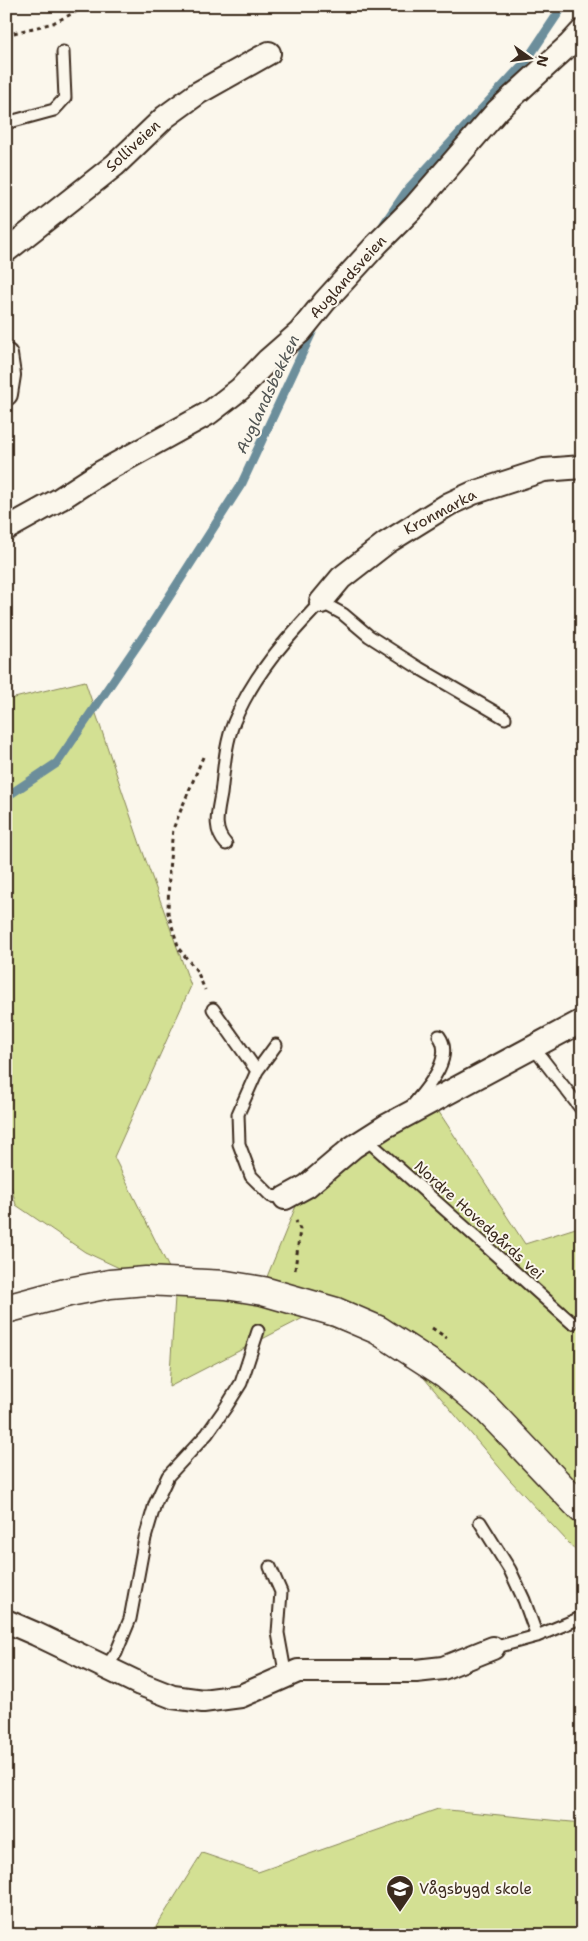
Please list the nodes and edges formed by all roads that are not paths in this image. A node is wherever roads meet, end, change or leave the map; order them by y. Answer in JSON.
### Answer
{"nodes":[{"id":1,"x":582,"y":31,"type":"edge"},
{"id":2,"x":62,"y":52,"type":"dead end"},
{"id":3,"x":269,"y":53,"type":"dead end"},
{"id":4,"x":6,"y":123,"type":"edge"},
{"id":5,"x":6,"y":251,"type":"edge"},
{"id":6,"x":6,"y":355,"type":"edge"},
{"id":7,"x":6,"y":394,"type":"edge"},
{"id":8,"x":582,"y":467,"type":"edge"},
{"id":9,"x":6,"y":529,"type":"edge"},
{"id":10,"x":321,"y":602,"type":"junction"},
{"id":11,"x":505,"y":718,"type":"dead end"},
{"id":12,"x":226,"y":844,"type":"dead end"},
{"id":13,"x":213,"y":1009,"type":"road end"},
{"id":14,"x":582,"y":1021,"type":"edge"},
{"id":15,"x":439,"y":1036,"type":"dead end"},
{"id":16,"x":276,"y":1045,"type":"dead end"},
{"id":17,"x":533,"y":1047,"type":"junction"},
{"id":18,"x":257,"y":1071,"type":"junction"},
{"id":19,"x":582,"y":1110,"type":"edge"},
{"id":20,"x":403,"y":1117,"type":"junction"},
{"id":21,"x":366,"y":1138,"type":"junction"},
{"id":22,"x":285,"y":1198,"type":"joint"},
{"id":23,"x":6,"y":1309,"type":"edge"},
{"id":24,"x":572,"y":1323,"type":"dead end"},
{"id":25,"x":258,"y":1331,"type":"dead end"},
{"id":26,"x":582,"y":1509,"type":"edge"},
{"id":27,"x":480,"y":1522,"type":"dead end"},
{"id":28,"x":270,"y":1567,"type":"dead end"},
{"id":29,"x":578,"y":1619,"type":"dead end"},
{"id":30,"x":6,"y":1621,"type":"edge"},
{"id":31,"x":537,"y":1636,"type":"junction"},
{"id":32,"x":492,"y":1648,"type":"joint"},
{"id":33,"x":106,"y":1667,"type":"junction"},
{"id":34,"x":286,"y":1677,"type":"junction"}],
"edges":[{"from":1,"to":9,"type":"street","name":"Auglandsveien"},
{"from":2,"to":4,"type":"lane"},
{"from":3,"to":5,"type":"street","name":"Solliveien"},
{"from":6,"to":7,"type":"street"},
{"from":8,"to":10,"type":"street","name":"Kronmarka"},
{"from":10,"to":11,"type":"lane"},
{"from":10,"to":12,"type":"lane","name":"Kronmarka"},
{"from":13,"to":18,"type":"lane"},
{"from":14,"to":17,"type":"street"},
{"from":15,"to":20,"type":"lane"},
{"from":16,"to":18,"type":"lane"},
{"from":17,"to":19,"type":"lane"},
{"from":17,"to":20,"type":"street"},
{"from":18,"to":22,"type":"lane"},
{"from":20,"to":21,"type":"street"},
{"from":21,"to":22,"type":"street"},
{"from":21,"to":24,"type":"lane","name":"Nordre Hovedgårds vei"},
{"from":23,"to":26,"type":"street"},
{"from":25,"to":33,"type":"lane"},
{"from":27,"to":31,"type":"lane"},
{"from":28,"to":34,"type":"lane"},
{"from":29,"to":31,"type":"lane"},
{"from":30,"to":33,"type":"street"},
{"from":31,"to":32,"type":"lane"},
{"from":32,"to":34,"type":"street"},
{"from":33,"to":34,"type":"street"}]}
